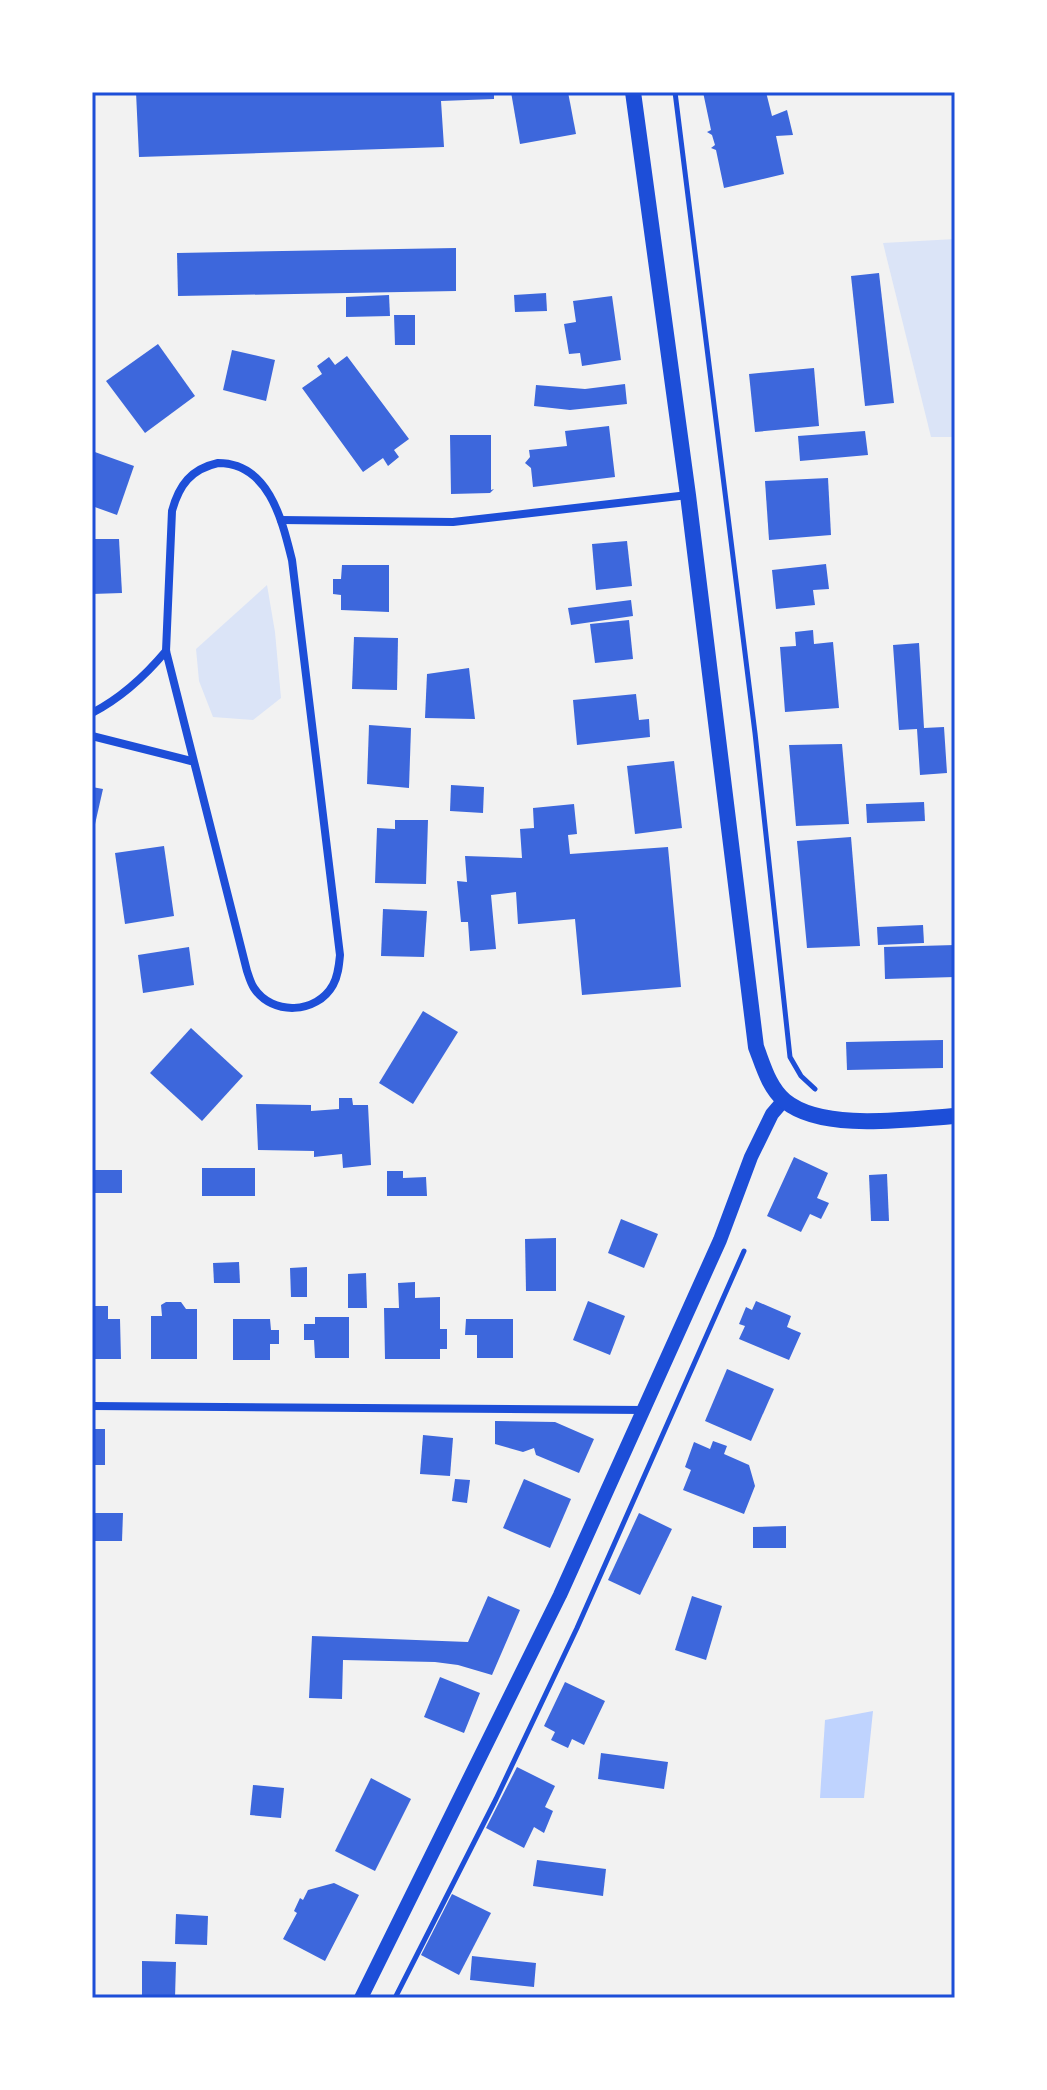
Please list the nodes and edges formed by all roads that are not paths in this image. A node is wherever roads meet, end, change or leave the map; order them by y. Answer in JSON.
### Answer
{"nodes":[{"id":1,"x":633,"y":92,"type":"edge"},
{"id":2,"x":688,"y":495,"type":"junction"},
{"id":3,"x":281,"y":520,"type":"junction"},
{"id":4,"x":166,"y":651,"type":"junction"},
{"id":5,"x":92,"y":713,"type":"edge"},
{"id":6,"x":92,"y":736,"type":"edge"},
{"id":7,"x":191,"y":761,"type":"junction"},
{"id":8,"x":784,"y":1100,"type":"junction"},
{"id":9,"x":955,"y":1116,"type":"edge"},
{"id":10,"x":92,"y":1406,"type":"edge"},
{"id":11,"x":643,"y":1410,"type":"junction"},
{"id":12,"x":361,"y":1998,"type":"edge"}],
"edges":[{"from":1,"to":2,"type":"main road"},
{"from":2,"to":3,"type":"street"},
{"from":2,"to":8,"type":"main road"},
{"from":3,"to":4,"type":"street"},
{"from":3,"to":7,"type":"street"},
{"from":4,"to":5,"type":"street"},
{"from":4,"to":7,"type":"street"},
{"from":6,"to":7,"type":"street"},
{"from":8,"to":9,"type":"main road"},
{"from":8,"to":11,"type":"street"},
{"from":10,"to":11,"type":"street"},
{"from":11,"to":12,"type":"street"}]}
